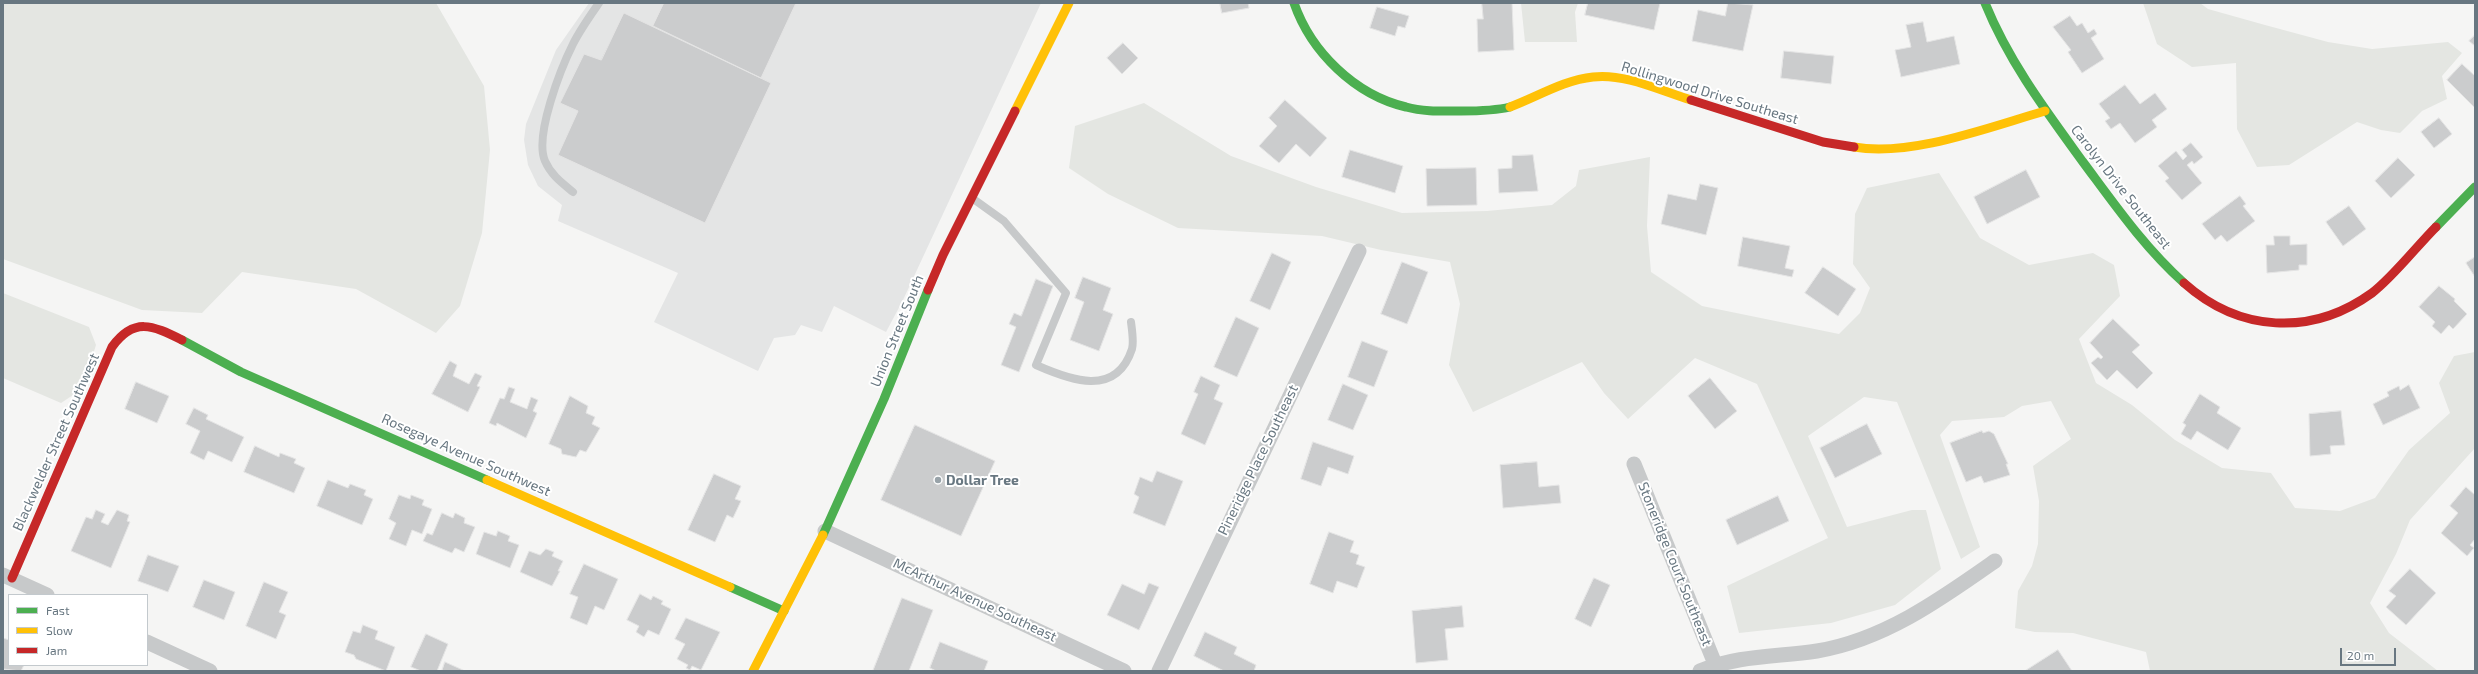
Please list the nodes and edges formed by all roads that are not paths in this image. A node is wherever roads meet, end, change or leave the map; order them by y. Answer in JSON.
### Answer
{"nodes":[{"id":1,"x":599,"y":3,"type":"edge"},
{"id":2,"x":1070,"y":3,"type":"edge"},
{"id":3,"x":1294,"y":3,"type":"edge"},
{"id":4,"x":1985,"y":3,"type":"edge"},
{"id":5,"x":2045,"y":111,"type":"junction"},
{"id":6,"x":2475,"y":187,"type":"edge"},
{"id":7,"x":573,"y":192,"type":"dead end"},
{"id":8,"x":972,"y":198,"type":"junction"},
{"id":9,"x":1359,"y":251,"type":"dead end"},
{"id":10,"x":1131,"y":322,"type":"dead end"},
{"id":11,"x":137,"y":326,"type":"joint"},
{"id":12,"x":1634,"y":464,"type":"dead end"},
{"id":13,"x":825,"y":531,"type":"junction"},
{"id":14,"x":1995,"y":561,"type":"dead end"},
{"id":15,"x":7,"y":577,"type":"edge"},
{"id":16,"x":45,"y":594,"type":"edge"},
{"id":17,"x":784,"y":611,"type":"junction"},
{"id":18,"x":148,"y":642,"type":"edge"},
{"id":19,"x":1715,"y":664,"type":"junction"},
{"id":20,"x":210,"y":671,"type":"edge"},
{"id":21,"x":753,"y":671,"type":"edge"},
{"id":22,"x":1124,"y":671,"type":"edge"},
{"id":23,"x":1159,"y":671,"type":"edge"},
{"id":24,"x":1700,"y":671,"type":"edge"}],
"edges":[{"from":1,"to":7,"type":"lane"},
{"from":2,"to":8,"type":"street","name":"Union Street South"},
{"from":3,"to":5,"type":"street","name":"Rollingwood Drive Southeast"},
{"from":4,"to":5,"type":"street","name":"Carolyn Drive Southeast"},
{"from":5,"to":6,"type":"street","name":"Carolyn Drive Southeast"},
{"from":8,"to":10,"type":"lane"},
{"from":8,"to":13,"type":"street","name":"Union Street South"},
{"from":9,"to":23,"type":"street","name":"Pineridge Place Southeast"},
{"from":11,"to":15,"type":"street","name":"Blackwelder Street Southwest"},
{"from":11,"to":17,"type":"street","name":"Rosegaye Avenue Southwest"},
{"from":12,"to":19,"type":"street","name":"Stoneridge Court Southeast"},
{"from":13,"to":17,"type":"street","name":"Union Street South"},
{"from":13,"to":22,"type":"street","name":"McArthur Avenue Southeast"},
{"from":14,"to":19,"type":"street"},
{"from":15,"to":16,"type":"street"},
{"from":17,"to":21,"type":"street","name":"Union Street South"},
{"from":18,"to":20,"type":"street"},
{"from":19,"to":24,"type":"street"}]}
